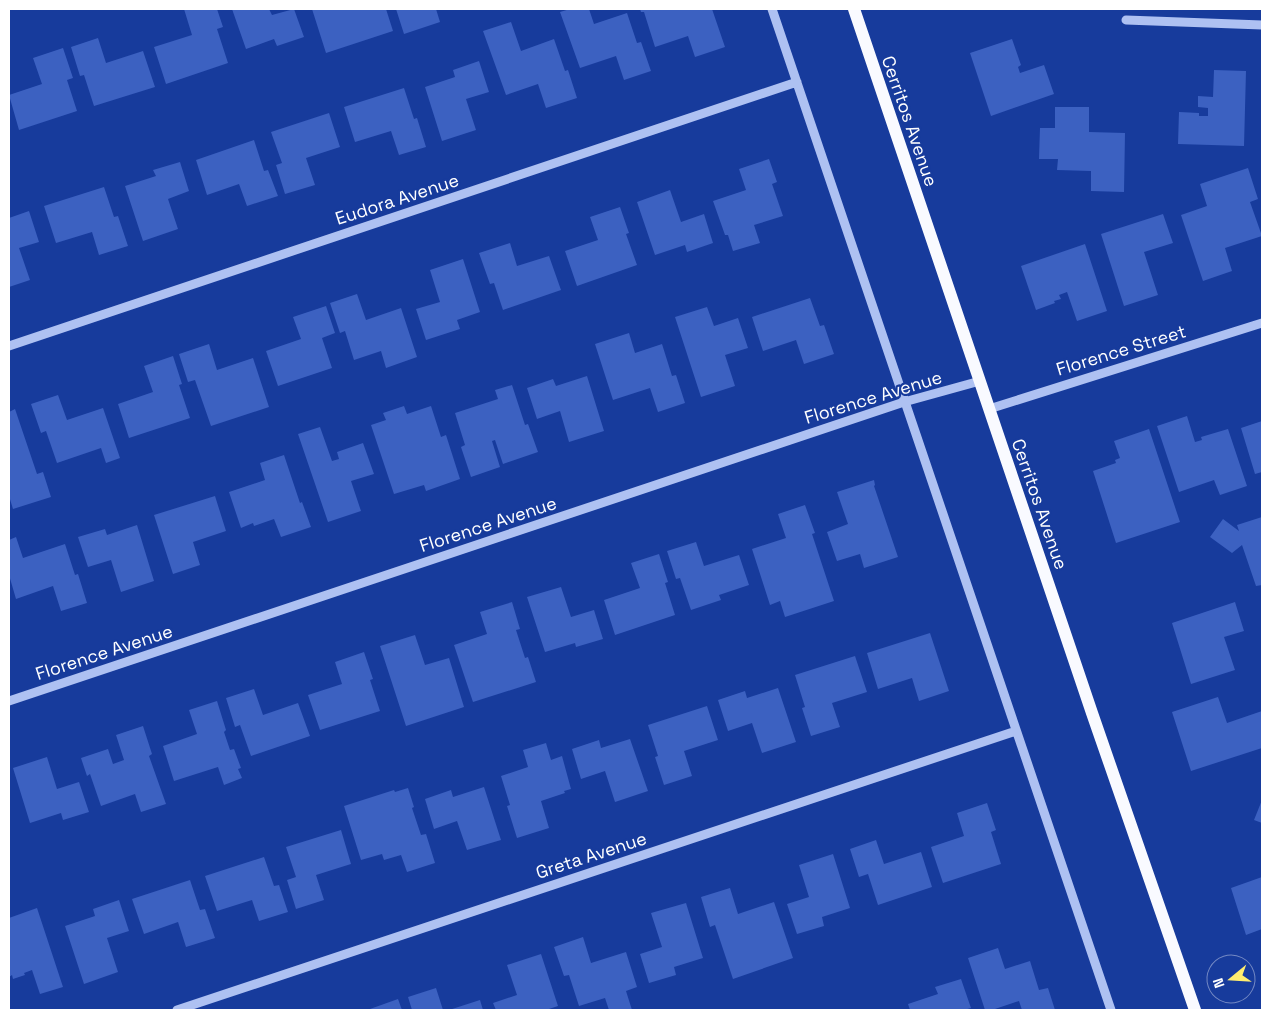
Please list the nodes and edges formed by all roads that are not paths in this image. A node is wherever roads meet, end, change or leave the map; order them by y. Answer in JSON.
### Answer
{"nodes":[{"id":1,"x":772,"y":9,"type":"edge"},
{"id":2,"x":854,"y":9,"type":"edge"},
{"id":3,"x":1126,"y":20,"type":"dead end"},
{"id":4,"x":1262,"y":25,"type":"edge"},
{"id":5,"x":796,"y":82,"type":"junction"},
{"id":6,"x":1262,"y":323,"type":"edge"},
{"id":7,"x":9,"y":346,"type":"edge"},
{"id":8,"x":980,"y":381,"type":"junction"},
{"id":9,"x":904,"y":402,"type":"junction"},
{"id":10,"x":989,"y":408,"type":"junction"},
{"id":11,"x":9,"y":701,"type":"edge"},
{"id":12,"x":1016,"y":731,"type":"junction"},
{"id":13,"x":177,"y":1010,"type":"edge"},
{"id":14,"x":1111,"y":1010,"type":"edge"},
{"id":15,"x":1194,"y":1010,"type":"edge"}],
"edges":[{"from":1,"to":5,"type":"street"},
{"from":2,"to":8,"type":"main road","name":"Cerritos Avenue"},
{"from":3,"to":4,"type":"street"},
{"from":5,"to":7,"type":"street","name":"Eudora Avenue"},
{"from":5,"to":9,"type":"street"},
{"from":6,"to":10,"type":"street","name":"Florence Street"},
{"from":8,"to":9,"type":"street","name":"Florence Avenue"},
{"from":8,"to":10,"type":"main road","name":"Cerritos Avenue"},
{"from":9,"to":11,"type":"street","name":"Florence Avenue"},
{"from":9,"to":12,"type":"street"},
{"from":10,"to":15,"type":"main road","name":"Cerritos Avenue"},
{"from":12,"to":13,"type":"street","name":"Greta Avenue"},
{"from":12,"to":14,"type":"street"}]}
